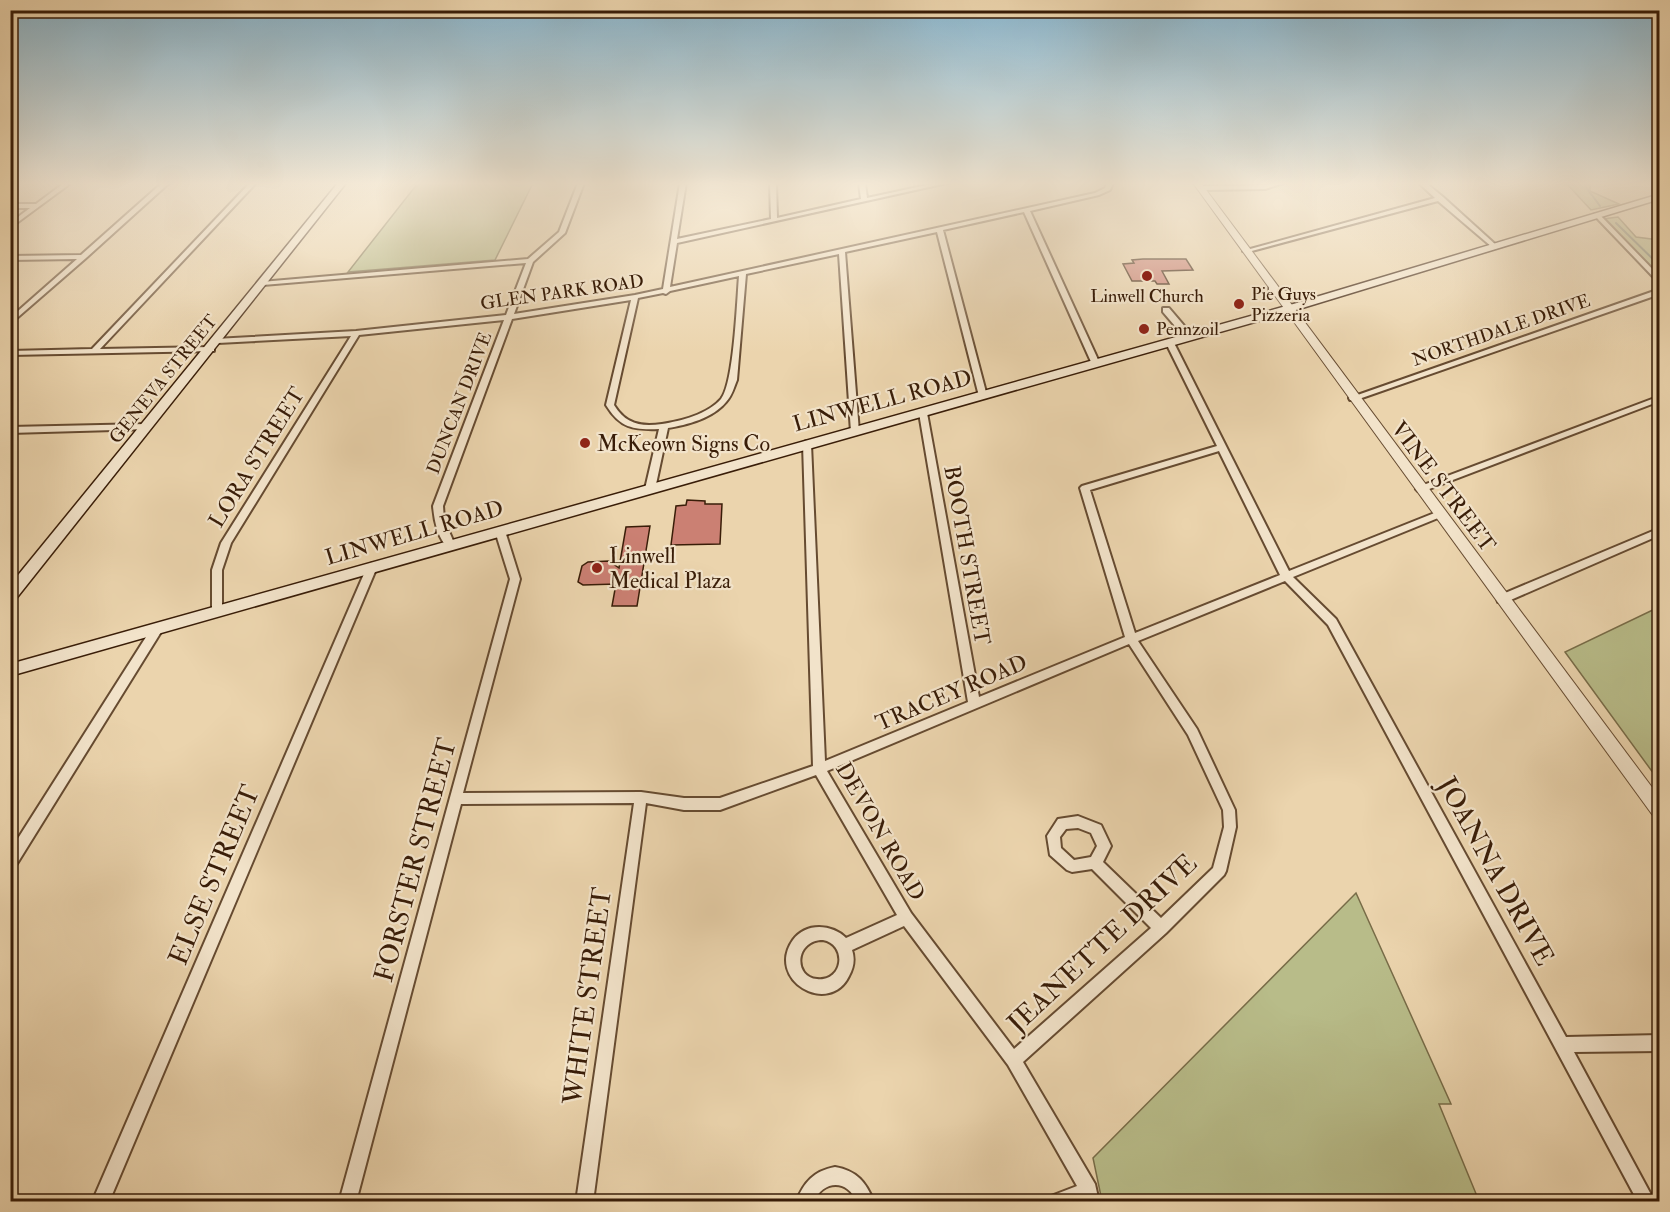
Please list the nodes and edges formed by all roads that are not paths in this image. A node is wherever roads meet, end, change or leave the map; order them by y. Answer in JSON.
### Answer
{"nodes":[{"id":1,"x":103,"y":240,"type":"edge"},
{"id":2,"x":199,"y":240,"type":"edge"},
{"id":3,"x":297,"y":240,"type":"edge"},
{"id":4,"x":555,"y":240,"type":"edge"},
{"id":5,"x":685,"y":240,"type":"edge"},
{"id":6,"x":897,"y":240,"type":"edge"},
{"id":7,"x":943,"y":240,"type":"edge"},
{"id":8,"x":1040,"y":240,"type":"edge"},
{"id":9,"x":1238,"y":240,"type":"edge"},
{"id":10,"x":1288,"y":240,"type":"edge"},
{"id":11,"x":1487,"y":240,"type":"edge"},
{"id":12,"x":1515,"y":240,"type":"edge"},
{"id":13,"x":1620,"y":240,"type":"edge"},
{"id":14,"x":674,"y":242,"type":"joint"},
{"id":15,"x":1494,"y":246,"type":"junction"},
{"id":16,"x":1246,"y":251,"type":"junction"},
{"id":17,"x":842,"y":252,"type":"junction"},
{"id":18,"x":84,"y":257,"type":"junction"},
{"id":19,"x":10,"y":258,"type":"edge"},
{"id":20,"x":530,"y":261,"type":"junction"},
{"id":21,"x":743,"y":275,"type":"junction"},
{"id":22,"x":1659,"y":282,"type":"edge"},
{"id":23,"x":263,"y":283,"type":"junction"},
{"id":24,"x":1273,"y":289,"type":"junction"},
{"id":25,"x":1659,"y":291,"type":"edge"},
{"id":26,"x":666,"y":292,"type":"junction"},
{"id":27,"x":635,"y":297,"type":"junction"},
{"id":28,"x":1317,"y":300,"type":"junction"},
{"id":29,"x":1288,"y":309,"type":"junction"},
{"id":30,"x":1166,"y":310,"type":"dead end"},
{"id":31,"x":509,"y":317,"type":"junction"},
{"id":32,"x":10,"y":322,"type":"edge"},
{"id":33,"x":356,"y":333,"type":"junction"},
{"id":34,"x":1189,"y":337,"type":"junction"},
{"id":35,"x":1170,"y":343,"type":"junction"},
{"id":36,"x":214,"y":345,"type":"junction"},
{"id":37,"x":94,"y":351,"type":"junction"},
{"id":38,"x":10,"y":353,"type":"edge"},
{"id":39,"x":1096,"y":364,"type":"junction"},
{"id":40,"x":984,"y":396,"type":"junction"},
{"id":41,"x":1353,"y":398,"type":"junction"},
{"id":42,"x":1659,"y":398,"type":"edge"},
{"id":43,"x":923,"y":413,"type":"junction"},
{"id":44,"x":664,"y":426,"type":"junction"},
{"id":45,"x":146,"y":427,"type":"junction"},
{"id":46,"x":10,"y":430,"type":"edge"},
{"id":47,"x":855,"y":432,"type":"junction"},
{"id":48,"x":807,"y":444,"type":"junction"},
{"id":49,"x":1222,"y":447,"type":"junction"},
{"id":50,"x":650,"y":489,"type":"junction"},
{"id":51,"x":1421,"y":489,"type":"junction"},
{"id":52,"x":1440,"y":514,"type":"junction"},
{"id":53,"x":500,"y":531,"type":"junction"},
{"id":54,"x":1659,"y":531,"type":"edge"},
{"id":55,"x":450,"y":545,"type":"junction"},
{"id":56,"x":372,"y":567,"type":"junction"},
{"id":57,"x":1286,"y":576,"type":"junction"},
{"id":58,"x":10,"y":596,"type":"edge"},
{"id":59,"x":1502,"y":599,"type":"junction"},
{"id":60,"x":217,"y":611,"type":"junction"},
{"id":61,"x":157,"y":629,"type":"junction"},
{"id":62,"x":1131,"y":639,"type":"junction"},
{"id":63,"x":10,"y":670,"type":"edge"},
{"id":64,"x":974,"y":703,"type":"junction"},
{"id":65,"x":819,"y":769,"type":"junction"},
{"id":66,"x":641,"y":797,"type":"junction"},
{"id":67,"x":456,"y":799,"type":"junction"},
{"id":68,"x":1659,"y":813,"type":"edge"},
{"id":69,"x":10,"y":863,"type":"edge"},
{"id":70,"x":1095,"y":863,"type":"dead end"},
{"id":71,"x":906,"y":918,"type":"junction"},
{"id":72,"x":1161,"y":928,"type":"junction"},
{"id":73,"x":844,"y":946,"type":"dead end"},
{"id":74,"x":1659,"y":1043,"type":"edge"},
{"id":75,"x":1562,"y":1045,"type":"junction"},
{"id":76,"x":1013,"y":1060,"type":"junction"},
{"id":77,"x":1090,"y":1196,"type":"edge"},
{"id":78,"x":100,"y":1202,"type":"edge"},
{"id":79,"x":347,"y":1202,"type":"edge"},
{"id":80,"x":584,"y":1202,"type":"edge"},
{"id":81,"x":804,"y":1202,"type":"edge"},
{"id":82,"x":866,"y":1202,"type":"edge"},
{"id":83,"x":1057,"y":1202,"type":"edge"},
{"id":84,"x":1647,"y":1202,"type":"edge"}],
"edges":[{"from":1,"to":18,"type":"street"},
{"from":2,"to":37,"type":"street"},
{"from":3,"to":23,"type":"main road","name":"GENEVA STREET"},
{"from":4,"to":20,"type":"street","name":"DUNCAN DRIVE"},
{"from":5,"to":14,"type":"street"},
{"from":6,"to":17,"type":"street","name":"GLEN PARK ROAD"},
{"from":7,"to":40,"type":"street"},
{"from":8,"to":39,"type":"street"},
{"from":9,"to":16,"type":"street","name":"VINE STREET"},
{"from":10,"to":16,"type":"street"},
{"from":11,"to":15,"type":"street"},
{"from":12,"to":15,"type":"main road","name":"LINWELL ROAD"},
{"from":13,"to":22,"type":"street"},
{"from":14,"to":26,"type":"street"},
{"from":15,"to":28,"type":"main road","name":"LINWELL ROAD"},
{"from":16,"to":24,"type":"street","name":"VINE STREET"},
{"from":17,"to":21,"type":"street","name":"GLEN PARK ROAD"},
{"from":17,"to":47,"type":"street"},
{"from":18,"to":19,"type":"street"},
{"from":18,"to":32,"type":"street"},
{"from":20,"to":23,"type":"street"},
{"from":20,"to":31,"type":"street","name":"DUNCAN DRIVE"},
{"from":21,"to":26,"type":"street","name":"GLEN PARK ROAD"},
{"from":21,"to":44,"type":"street"},
{"from":23,"to":36,"type":"main road","name":"GENEVA STREET"},
{"from":24,"to":28,"type":"main road"},
{"from":24,"to":29,"type":"street","name":"VINE STREET"},
{"from":25,"to":41,"type":"street","name":"NORTHDALE DRIVE"},
{"from":26,"to":27,"type":"street","name":"GLEN PARK ROAD"},
{"from":27,"to":31,"type":"street","name":"GLEN PARK ROAD"},
{"from":27,"to":44,"type":"street"},
{"from":28,"to":29,"type":"main road","name":"LINWELL ROAD"},
{"from":29,"to":34,"type":"main road","name":"LINWELL ROAD"},
{"from":29,"to":41,"type":"street","name":"VINE STREET"},
{"from":30,"to":34,"type":"street"},
{"from":31,"to":33,"type":"street","name":"GLEN PARK ROAD"},
{"from":31,"to":55,"type":"street","name":"DUNCAN DRIVE"},
{"from":33,"to":36,"type":"street","name":"GLEN PARK ROAD"},
{"from":33,"to":60,"type":"street","name":"LORA STREET"},
{"from":34,"to":35,"type":"main road","name":"LINWELL ROAD"},
{"from":35,"to":39,"type":"main road","name":"LINWELL ROAD"},
{"from":35,"to":49,"type":"street","name":"JOANNA DRIVE"},
{"from":36,"to":37,"type":"street","name":"GLEN PARK ROAD"},
{"from":36,"to":45,"type":"main road","name":"GENEVA STREET"},
{"from":37,"to":38,"type":"street","name":"GLEN PARK ROAD"},
{"from":39,"to":40,"type":"main road","name":"LINWELL ROAD"},
{"from":40,"to":43,"type":"main road","name":"LINWELL ROAD"},
{"from":41,"to":51,"type":"street","name":"VINE STREET"},
{"from":42,"to":51,"type":"street"},
{"from":43,"to":47,"type":"main road","name":"LINWELL ROAD"},
{"from":43,"to":64,"type":"street","name":"BOOTH STREET"},
{"from":44,"to":50,"type":"street"},
{"from":45,"to":46,"type":"street"},
{"from":45,"to":58,"type":"main road","name":"GENEVA STREET"},
{"from":47,"to":48,"type":"main road","name":"LINWELL ROAD"},
{"from":48,"to":50,"type":"main road","name":"LINWELL ROAD"},
{"from":48,"to":65,"type":"street","name":"DEVON ROAD"},
{"from":49,"to":57,"type":"street","name":"JOANNA DRIVE"},
{"from":49,"to":62,"type":"street","name":"JEANETTE DRIVE"},
{"from":50,"to":53,"type":"main road","name":"LINWELL ROAD"},
{"from":51,"to":52,"type":"street","name":"VINE STREET"},
{"from":52,"to":57,"type":"street","name":"TRACEY ROAD"},
{"from":52,"to":59,"type":"street","name":"VINE STREET"},
{"from":53,"to":55,"type":"main road","name":"LINWELL ROAD"},
{"from":53,"to":67,"type":"street","name":"FORSTER STREET"},
{"from":54,"to":59,"type":"street"},
{"from":55,"to":56,"type":"main road","name":"LINWELL ROAD"},
{"from":56,"to":60,"type":"main road","name":"LINWELL ROAD"},
{"from":56,"to":78,"type":"street","name":"ELSE STREET"},
{"from":57,"to":62,"type":"street","name":"TRACEY ROAD"},
{"from":57,"to":75,"type":"street","name":"JOANNA DRIVE"},
{"from":59,"to":68,"type":"street","name":"VINE STREET"},
{"from":60,"to":61,"type":"main road","name":"LINWELL ROAD"},
{"from":61,"to":63,"type":"main road","name":"LINWELL ROAD"},
{"from":61,"to":69,"type":"street"},
{"from":62,"to":64,"type":"street","name":"TRACEY ROAD"},
{"from":62,"to":72,"type":"street","name":"JEANETTE DRIVE"},
{"from":64,"to":65,"type":"street","name":"TRACEY ROAD"},
{"from":65,"to":66,"type":"street","name":"TRACEY ROAD"},
{"from":65,"to":71,"type":"street","name":"DEVON ROAD"},
{"from":66,"to":67,"type":"street","name":"TRACEY ROAD"},
{"from":66,"to":80,"type":"street","name":"WHITE STREET"},
{"from":67,"to":79,"type":"street","name":"FORSTER STREET"},
{"from":70,"to":72,"type":"street"},
{"from":71,"to":73,"type":"street"},
{"from":71,"to":76,"type":"street","name":"DEVON ROAD"},
{"from":72,"to":76,"type":"street","name":"JEANETTE DRIVE"},
{"from":74,"to":75,"type":"street"},
{"from":75,"to":84,"type":"street","name":"JOANNA DRIVE"},
{"from":76,"to":77,"type":"street","name":"DEVON ROAD"},
{"from":77,"to":83,"type":"street"},
{"from":81,"to":82,"type":"street"}]}
